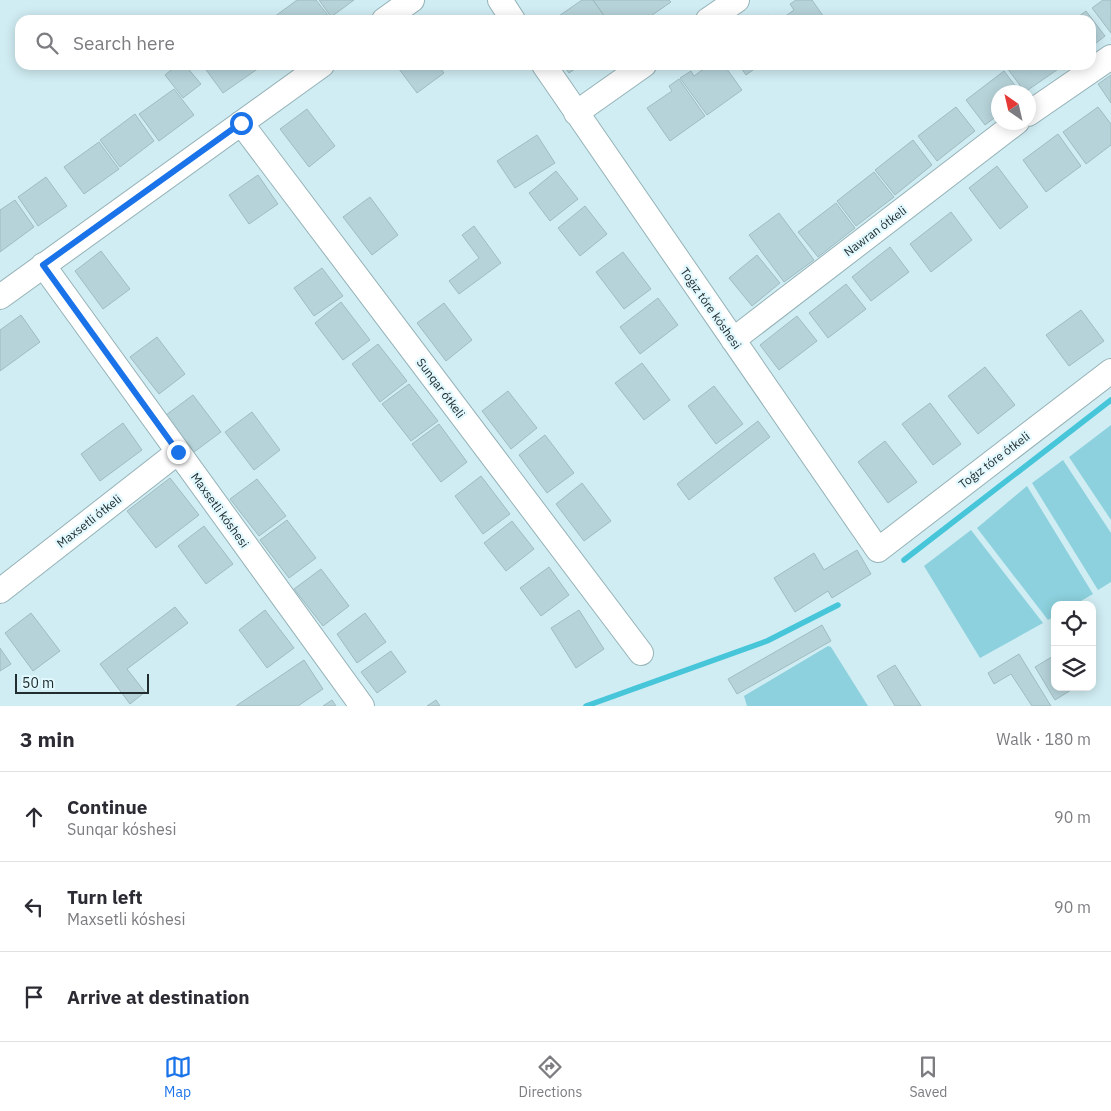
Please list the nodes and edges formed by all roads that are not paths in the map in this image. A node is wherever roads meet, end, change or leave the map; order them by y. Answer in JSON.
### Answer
{"nodes":[{"id":1,"x":412,"y":0,"type":"edge"},
{"id":2,"x":500,"y":0,"type":"edge"},
{"id":3,"x":737,"y":0,"type":"edge"},
{"id":4,"x":391,"y":15,"type":"edge"},
{"id":5,"x":510,"y":15,"type":"edge"},
{"id":6,"x":715,"y":15,"type":"edge"},
{"id":7,"x":1111,"y":57,"type":"edge"},
{"id":8,"x":1096,"y":67,"type":"edge"},
{"id":9,"x":315,"y":70,"type":"edge"},
{"id":10,"x":547,"y":70,"type":"edge"},
{"id":11,"x":637,"y":70,"type":"edge"},
{"id":12,"x":1092,"y":70,"type":"edge"},
{"id":13,"x":1036,"y":109,"type":"edge"},
{"id":14,"x":576,"y":113,"type":"junction"},
{"id":15,"x":241,"y":123,"type":"junction"},
{"id":16,"x":1007,"y":130,"type":"edge"},
{"id":17,"x":43,"y":265,"type":"junction"},
{"id":18,"x":0,"y":297,"type":"edge"},
{"id":19,"x":733,"y":340,"type":"junction"},
{"id":20,"x":1111,"y":371,"type":"edge"},
{"id":21,"x":178,"y":452,"type":"junction"},
{"id":22,"x":878,"y":550,"type":"joint"},
{"id":23,"x":0,"y":591,"type":"edge"},
{"id":24,"x":641,"y":653,"type":"dead end"},
{"id":25,"x":362,"y":706,"type":"edge"}],
"edges":[{"from":1,"to":4,"type":"street"},
{"from":2,"to":5,"type":"street"},
{"from":3,"to":6,"type":"street"},
{"from":7,"to":8,"type":"street"},
{"from":9,"to":15,"type":"street"},
{"from":10,"to":14,"type":"street","name":"Toǵız tóre kóshesi"},
{"from":11,"to":14,"type":"street"},
{"from":12,"to":13,"type":"street"},
{"from":14,"to":19,"type":"street","name":"Toǵız tóre kóshesi"},
{"from":15,"to":17,"type":"street"},
{"from":15,"to":24,"type":"street","name":"Sunqar ótkeli"},
{"from":16,"to":19,"type":"street","name":"Nawran ótkeli"},
{"from":17,"to":18,"type":"street"},
{"from":17,"to":21,"type":"street","name":"Maxsetli kóshesi"},
{"from":19,"to":22,"type":"street","name":"Toǵız tóre kóshesi"},
{"from":20,"to":22,"type":"street","name":"Toǵız tóre ótkeli"},
{"from":21,"to":23,"type":"street","name":"Maxsetli ótkeli"},
{"from":21,"to":25,"type":"street","name":"Maxsetli kóshesi"}]}
